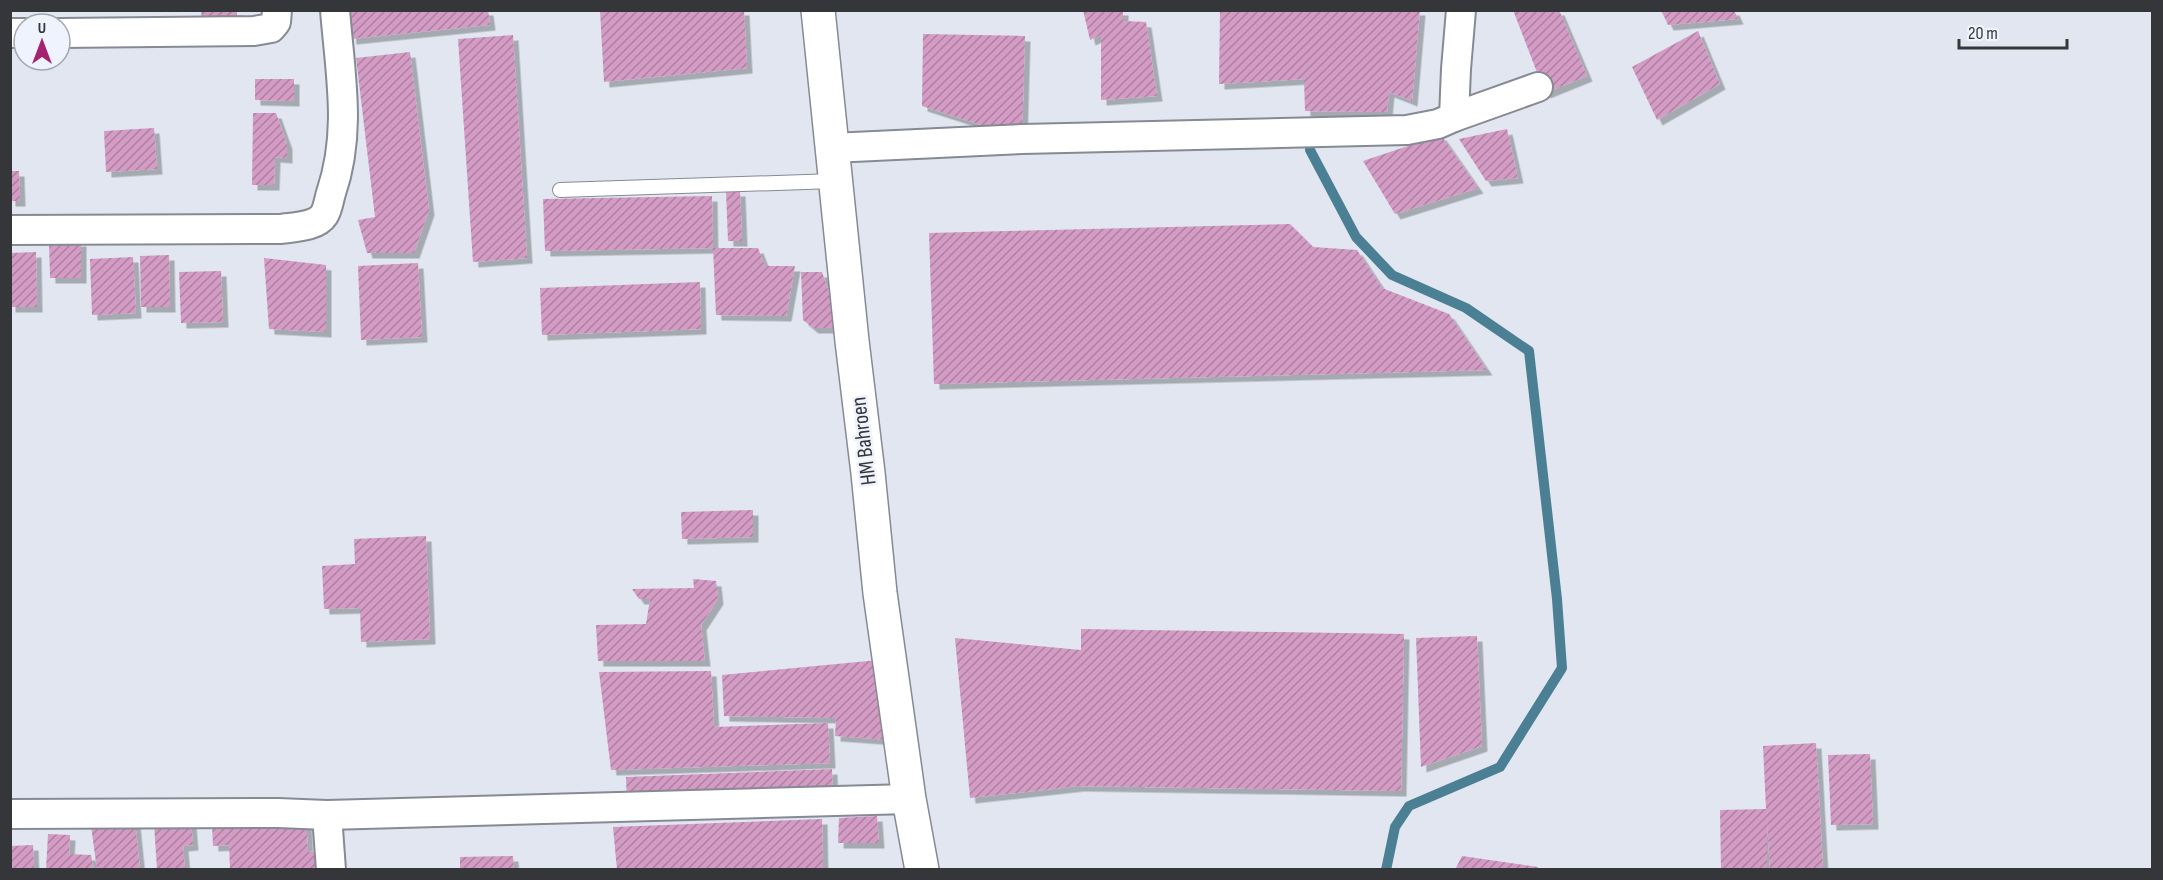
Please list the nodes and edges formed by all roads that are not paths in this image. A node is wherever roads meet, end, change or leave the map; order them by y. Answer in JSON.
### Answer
{"nodes":[{"id":1,"x":277,"y":10,"type":"edge"},
{"id":2,"x":335,"y":10,"type":"edge"},
{"id":3,"x":818,"y":10,"type":"edge"},
{"id":4,"x":1461,"y":10,"type":"edge"},
{"id":5,"x":72,"y":33,"type":"edge"},
{"id":6,"x":1538,"y":87,"type":"dead end"},
{"id":7,"x":1454,"y":117,"type":"junction"},
{"id":8,"x":832,"y":148,"type":"junction"},
{"id":9,"x":835,"y":181,"type":"junction"},
{"id":10,"x":560,"y":190,"type":"dead end"},
{"id":11,"x":10,"y":230,"type":"edge"},
{"id":12,"x":909,"y":799,"type":"junction"},
{"id":13,"x":10,"y":814,"type":"edge"},
{"id":14,"x":327,"y":815,"type":"junction"},
{"id":15,"x":331,"y":870,"type":"edge"},
{"id":16,"x":922,"y":870,"type":"edge"}],
"edges":[{"from":1,"to":5,"type":"street"},
{"from":2,"to":11,"type":"street"},
{"from":3,"to":8,"type":"street","name":"HM Bahroen"},
{"from":4,"to":7,"type":"street"},
{"from":6,"to":7,"type":"street"},
{"from":7,"to":8,"type":"street"},
{"from":8,"to":9,"type":"street","name":"HM Bahroen"},
{"from":9,"to":10,"type":"lane"},
{"from":9,"to":12,"type":"street","name":"HM Bahroen"},
{"from":12,"to":14,"type":"street"},
{"from":12,"to":16,"type":"street","name":"HM Bahroen"},
{"from":13,"to":14,"type":"street"},
{"from":14,"to":15,"type":"street"}]}
